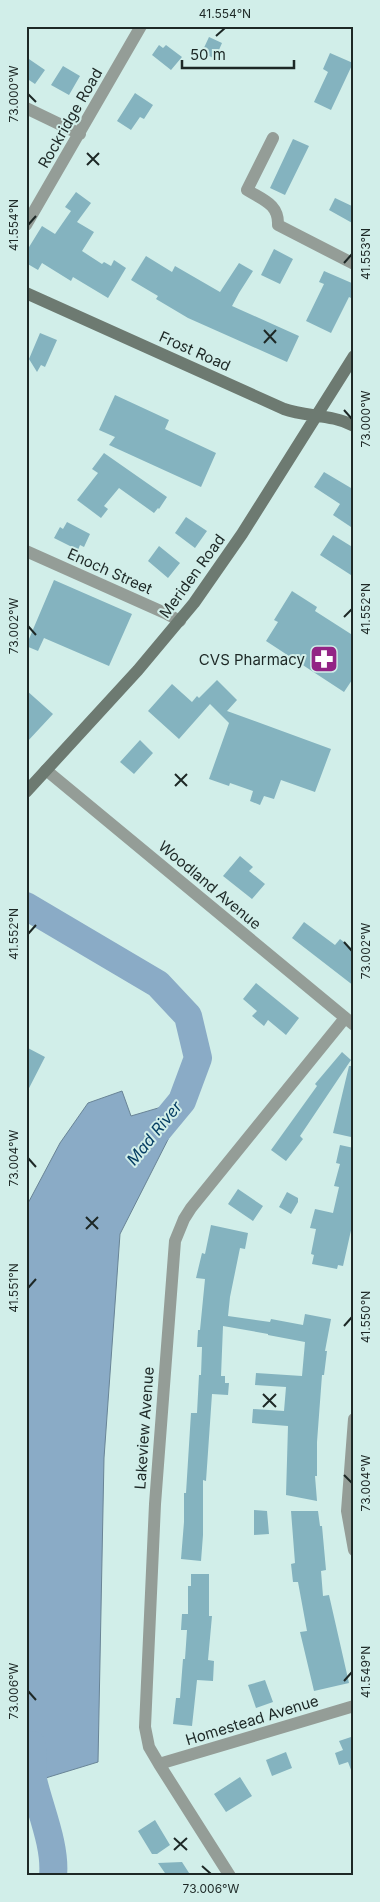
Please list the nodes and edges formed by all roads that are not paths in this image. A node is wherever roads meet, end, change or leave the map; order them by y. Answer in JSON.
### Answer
{"nodes":[{"id":1,"x":141,"y":26,"type":"edge"},
{"id":2,"x":26,"y":108,"type":"edge"},
{"id":3,"x":80,"y":134,"type":"junction"},
{"id":4,"x":273,"y":138,"type":"dead end"},
{"id":5,"x":26,"y":225,"type":"edge"},
{"id":6,"x":354,"y":264,"type":"edge"},
{"id":7,"x":26,"y":293,"type":"edge"},
{"id":8,"x":354,"y":356,"type":"edge"},
{"id":9,"x":316,"y":416,"type":"junction"},
{"id":10,"x":354,"y":426,"type":"edge"},
{"id":11,"x":26,"y":551,"type":"edge"},
{"id":12,"x":180,"y":621,"type":"junction"},
{"id":13,"x":46,"y":770,"type":"junction"},
{"id":14,"x":26,"y":792,"type":"edge"},
{"id":15,"x":349,"y":1021,"type":"edge"},
{"id":16,"x":354,"y":1419,"type":"edge"},
{"id":17,"x":354,"y":1550,"type":"edge"},
{"id":18,"x":354,"y":1706,"type":"edge"},
{"id":19,"x":159,"y":1764,"type":"junction"},
{"id":20,"x":230,"y":1876,"type":"edge"}],
"edges":[{"from":1,"to":3,"type":"street","name":"Rockridge Road"},
{"from":2,"to":3,"type":"street"},
{"from":3,"to":5,"type":"street","name":"Rockridge Road"},
{"from":4,"to":6,"type":"street"},
{"from":7,"to":9,"type":"main road","name":"Frost Road"},
{"from":8,"to":9,"type":"main road","name":"Meriden Road"},
{"from":9,"to":10,"type":"main road","name":"Frost Road"},
{"from":9,"to":12,"type":"main road","name":"Meriden Road"},
{"from":11,"to":12,"type":"street","name":"Enoch Street"},
{"from":12,"to":13,"type":"main road","name":"Meriden Road"},
{"from":13,"to":14,"type":"main road","name":"Meriden Road"},
{"from":13,"to":15,"type":"street","name":"Woodland Avenue"},
{"from":15,"to":19,"type":"street","name":"Lakeview Avenue"},
{"from":16,"to":17,"type":"street"},
{"from":18,"to":19,"type":"street","name":"Homestead Avenue"},
{"from":19,"to":20,"type":"street","name":"Lakeview Avenue"}]}
